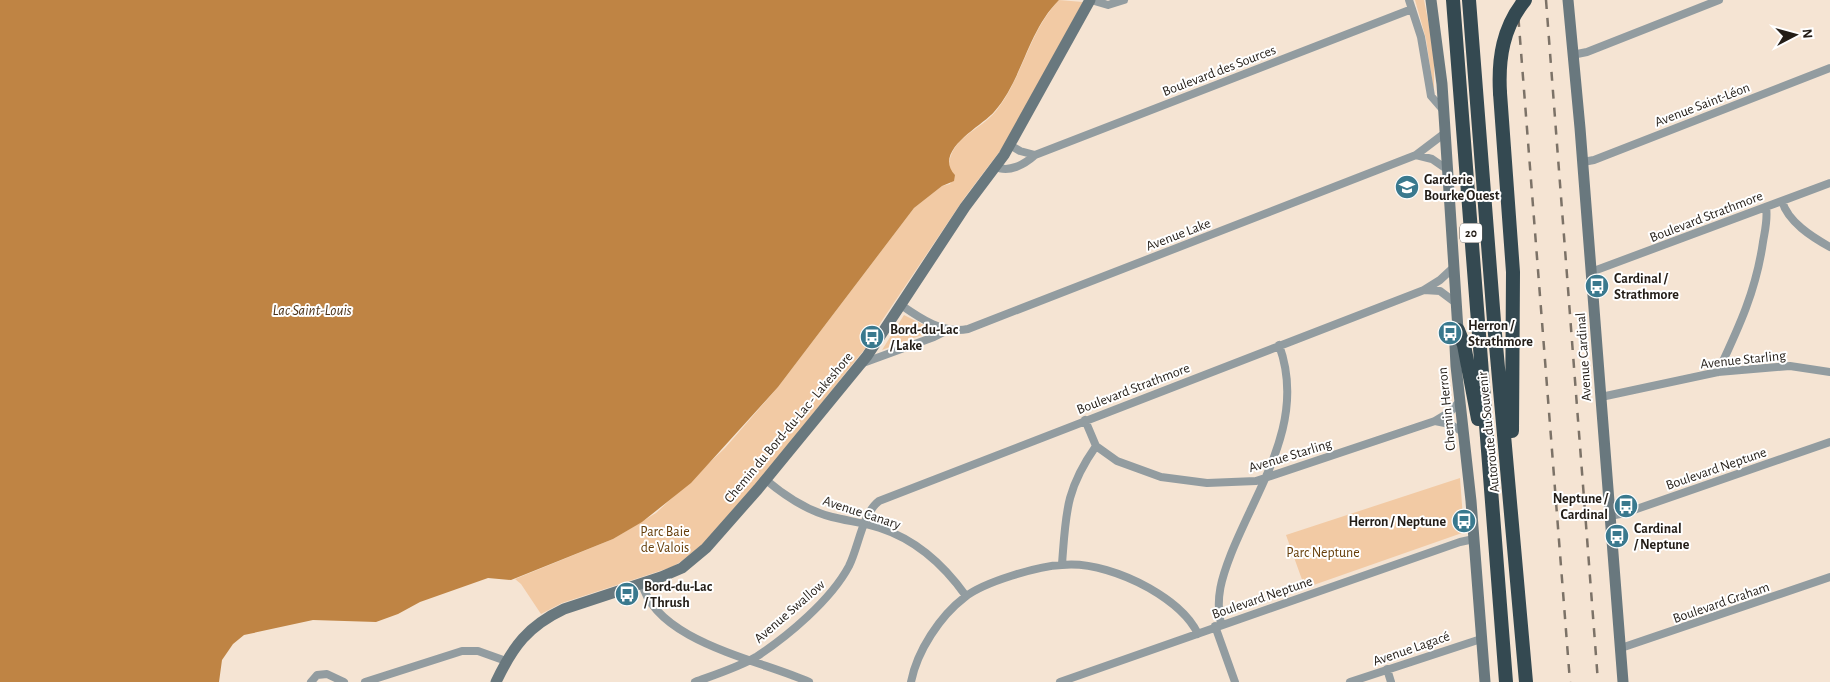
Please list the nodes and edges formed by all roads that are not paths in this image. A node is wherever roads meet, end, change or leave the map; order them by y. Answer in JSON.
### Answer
{"nodes":[{"id":1,"x":1090,"y":0,"type":"edge"},
{"id":2,"x":1124,"y":0,"type":"edge"},
{"id":3,"x":1409,"y":0,"type":"edge"},
{"id":4,"x":1431,"y":0,"type":"edge"},
{"id":5,"x":1453,"y":0,"type":"edge"},
{"id":6,"x":1469,"y":0,"type":"edge"},
{"id":7,"x":1525,"y":0,"type":"edge"},
{"id":8,"x":1568,"y":0,"type":"edge"},
{"id":9,"x":1719,"y":0,"type":"edge"},
{"id":10,"x":1412,"y":9,"type":"junction"},
{"id":11,"x":1572,"y":55,"type":"junction"},
{"id":12,"x":1830,"y":68,"type":"edge"},
{"id":13,"x":1444,"y":111,"type":"junction"},
{"id":14,"x":1445,"y":133,"type":"junction"},
{"id":15,"x":1010,"y":145,"type":"junction"},
{"id":16,"x":1035,"y":155,"type":"junction"},
{"id":17,"x":1416,"y":155,"type":"junction"},
{"id":18,"x":1583,"y":162,"type":"junction"},
{"id":19,"x":995,"y":166,"type":"junction"},
{"id":20,"x":1448,"y":170,"type":"junction"},
{"id":21,"x":1830,"y":183,"type":"edge"},
{"id":22,"x":1782,"y":201,"type":"junction"},
{"id":23,"x":1766,"y":207,"type":"junction"},
{"id":24,"x":1830,"y":248,"type":"edge"},
{"id":25,"x":1454,"y":267,"type":"junction"},
{"id":26,"x":1591,"y":272,"type":"junction"},
{"id":27,"x":1424,"y":290,"type":"junction"},
{"id":28,"x":1456,"y":303,"type":"junction"},
{"id":29,"x":901,"y":305,"type":"junction"},
{"id":30,"x":948,"y":330,"type":"junction"},
{"id":31,"x":1458,"y":330,"type":"junction"},
{"id":32,"x":1279,"y":345,"type":"junction"},
{"id":33,"x":861,"y":364,"type":"junction"},
{"id":34,"x":1718,"y":372,"type":"junction"},
{"id":35,"x":1830,"y":372,"type":"edge"},
{"id":36,"x":1601,"y":398,"type":"junction"},
{"id":37,"x":1460,"y":401,"type":"junction"},
{"id":38,"x":1085,"y":420,"type":"junction"},
{"id":39,"x":1434,"y":422,"type":"junction"},
{"id":40,"x":1464,"y":433,"type":"junction"},
{"id":41,"x":1830,"y":442,"type":"edge"},
{"id":42,"x":1096,"y":446,"type":"junction"},
{"id":43,"x":1489,"y":466,"type":"junction"},
{"id":44,"x":1266,"y":478,"type":"junction"},
{"id":45,"x":766,"y":480,"type":"junction"},
{"id":46,"x":1510,"y":492,"type":"junction"},
{"id":47,"x":1610,"y":516,"type":"junction"},
{"id":48,"x":864,"y":524,"type":"junction"},
{"id":49,"x":1474,"y":540,"type":"junction"},
{"id":50,"x":1062,"y":564,"type":"junction"},
{"id":51,"x":1830,"y":577,"type":"edge"},
{"id":52,"x":642,"y":583,"type":"junction"},
{"id":53,"x":966,"y":596,"type":"junction"},
{"id":54,"x":1218,"y":625,"type":"junction"},
{"id":55,"x":1198,"y":634,"type":"junction"},
{"id":56,"x":1481,"y":639,"type":"junction"},
{"id":57,"x":1621,"y":648,"type":"junction"},
{"id":58,"x":749,"y":660,"type":"junction"},
{"id":59,"x":506,"y":661,"type":"junction"},
{"id":60,"x":1387,"y":669,"type":"junction"},
{"id":61,"x":311,"y":682,"type":"edge"},
{"id":62,"x":344,"y":682,"type":"edge"},
{"id":63,"x":364,"y":682,"type":"edge"},
{"id":64,"x":496,"y":682,"type":"edge"},
{"id":65,"x":695,"y":682,"type":"edge"},
{"id":66,"x":808,"y":682,"type":"edge"},
{"id":67,"x":911,"y":682,"type":"edge"},
{"id":68,"x":1060,"y":682,"type":"edge"},
{"id":69,"x":1236,"y":682,"type":"edge"},
{"id":70,"x":1350,"y":682,"type":"edge"},
{"id":71,"x":1391,"y":682,"type":"edge"},
{"id":72,"x":1485,"y":682,"type":"edge"},
{"id":73,"x":1506,"y":682,"type":"edge"},
{"id":74,"x":1526,"y":682,"type":"edge"},
{"id":75,"x":1623,"y":682,"type":"edge"}],
"edges":[{"from":1,"to":2,"type":"street"},
{"from":1,"to":15,"type":"main road","name":"Chemin du Bord-du-Lac - Lakeshore"},
{"from":3,"to":10,"type":"street"},
{"from":4,"to":13,"type":"main road","name":"Chemin Herron"},
{"from":5,"to":43,"type":"highway","name":"Autoroute du Souvenir","number":"20"},
{"from":6,"to":46,"type":"highway","name":"Autoroute du Souvenir","number":"20"},
{"from":7,"to":46,"type":"highway","bridge":true},
{"from":8,"to":11,"type":"main road","name":"Avenue Cardinal"},
{"from":9,"to":11,"type":"street"},
{"from":10,"to":13,"type":"street"},
{"from":10,"to":16,"type":"street","name":"Boulevard des Sources"},
{"from":11,"to":18,"type":"main road","name":"Avenue Cardinal"},
{"from":12,"to":18,"type":"street","name":"Avenue Saint-Léon"},
{"from":13,"to":14,"type":"main road","name":"Chemin Herron"},
{"from":14,"to":17,"type":"street","name":"Avenue Lake"},
{"from":14,"to":20,"type":"main road","name":"Chemin Herron"},
{"from":15,"to":16,"type":"street"},
{"from":15,"to":19,"type":"main road","name":"Chemin du Bord-du-Lac - Lakeshore"},
{"from":16,"to":19,"type":"street","name":"Boulevard des Sources"},
{"from":17,"to":20,"type":"street"},
{"from":17,"to":30,"type":"street","name":"Avenue Lake"},
{"from":18,"to":26,"type":"main road","name":"Avenue Cardinal"},
{"from":19,"to":29,"type":"main road","name":"Chemin du Bord-du-Lac - Lakeshore"},
{"from":20,"to":25,"type":"main road","name":"Chemin Herron"},
{"from":21,"to":22,"type":"street","name":"Boulevard Strathmore"},
{"from":22,"to":23,"type":"street","name":"Boulevard Strathmore"},
{"from":22,"to":24,"type":"street"},
{"from":23,"to":26,"type":"street","name":"Boulevard Strathmore"},
{"from":23,"to":34,"type":"street"},
{"from":25,"to":27,"type":"street","name":"Boulevard Strathmore"},
{"from":25,"to":28,"type":"main road","name":"Chemin Herron"},
{"from":26,"to":36,"type":"main road","name":"Avenue Cardinal"},
{"from":27,"to":28,"type":"street"},
{"from":27,"to":32,"type":"street","name":"Boulevard Strathmore"},
{"from":28,"to":31,"type":"main road","name":"Chemin Herron"},
{"from":29,"to":30,"type":"street"},
{"from":29,"to":33,"type":"main road","name":"Chemin du Bord-du-Lac - Lakeshore"},
{"from":30,"to":33,"type":"street","name":"Avenue Lake"},
{"from":31,"to":37,"type":"main road","name":"Chemin Herron"},
{"from":31,"to":43,"type":"highway"},
{"from":32,"to":38,"type":"street","name":"Boulevard Strathmore"},
{"from":32,"to":44,"type":"street"},
{"from":33,"to":45,"type":"main road","name":"Chemin du Bord-du-Lac - Lakeshore"},
{"from":34,"to":35,"type":"street","name":"Avenue Starling"},
{"from":34,"to":36,"type":"street","name":"Avenue Starling"},
{"from":36,"to":47,"type":"main road","name":"Avenue Cardinal"},
{"from":37,"to":39,"type":"street","name":"Avenue Starling"},
{"from":37,"to":40,"type":"main road","name":"Chemin Herron"},
{"from":38,"to":42,"type":"street"},
{"from":38,"to":48,"type":"street","name":"Boulevard Strathmore"},
{"from":39,"to":40,"type":"street"},
{"from":39,"to":44,"type":"street","name":"Avenue Starling"},
{"from":40,"to":49,"type":"main road","name":"Chemin Herron"},
{"from":41,"to":47,"type":"street","name":"Boulevard Neptune"},
{"from":42,"to":44,"type":"street","name":"Avenue Starling"},
{"from":42,"to":50,"type":"street"},
{"from":43,"to":73,"type":"highway","name":"Autoroute du Souvenir","number":"20"},
{"from":44,"to":54,"type":"street"},
{"from":45,"to":48,"type":"street","name":"Avenue Canary"},
{"from":45,"to":52,"type":"main road","name":"Chemin du Bord-du-Lac - Lakeshore"},
{"from":46,"to":74,"type":"highway","name":"Autoroute du Souvenir","number":"20"},
{"from":47,"to":57,"type":"main road","name":"Avenue Cardinal"},
{"from":48,"to":53,"type":"street","name":"Avenue Canary"},
{"from":48,"to":58,"type":"street","name":"Avenue Swallow"},
{"from":49,"to":54,"type":"street","name":"Boulevard Neptune"},
{"from":49,"to":56,"type":"main road","name":"Chemin Herron"},
{"from":50,"to":53,"type":"street"},
{"from":50,"to":55,"type":"street"},
{"from":51,"to":57,"type":"street","name":"Boulevard Graham"},
{"from":52,"to":58,"type":"street"},
{"from":52,"to":59,"type":"main road","name":"Chemin du Bord-du-Lac - Lakeshore"},
{"from":53,"to":67,"type":"street"},
{"from":54,"to":55,"type":"street","name":"Boulevard Neptune"},
{"from":54,"to":69,"type":"street"},
{"from":55,"to":68,"type":"street","name":"Boulevard Neptune"},
{"from":56,"to":60,"type":"street","name":"Avenue Lagacé"},
{"from":56,"to":72,"type":"main road","name":"Chemin Herron"},
{"from":57,"to":75,"type":"main road","name":"Avenue Cardinal"},
{"from":58,"to":65,"type":"street","name":"Avenue Swallow"},
{"from":58,"to":66,"type":"street"},
{"from":59,"to":63,"type":"street"},
{"from":59,"to":64,"type":"main road","name":"Chemin du Bord-du-Lac - Lakeshore"},
{"from":60,"to":70,"type":"street","name":"Avenue Lagacé"},
{"from":60,"to":71,"type":"street"},
{"from":61,"to":62,"type":"street"}]}
